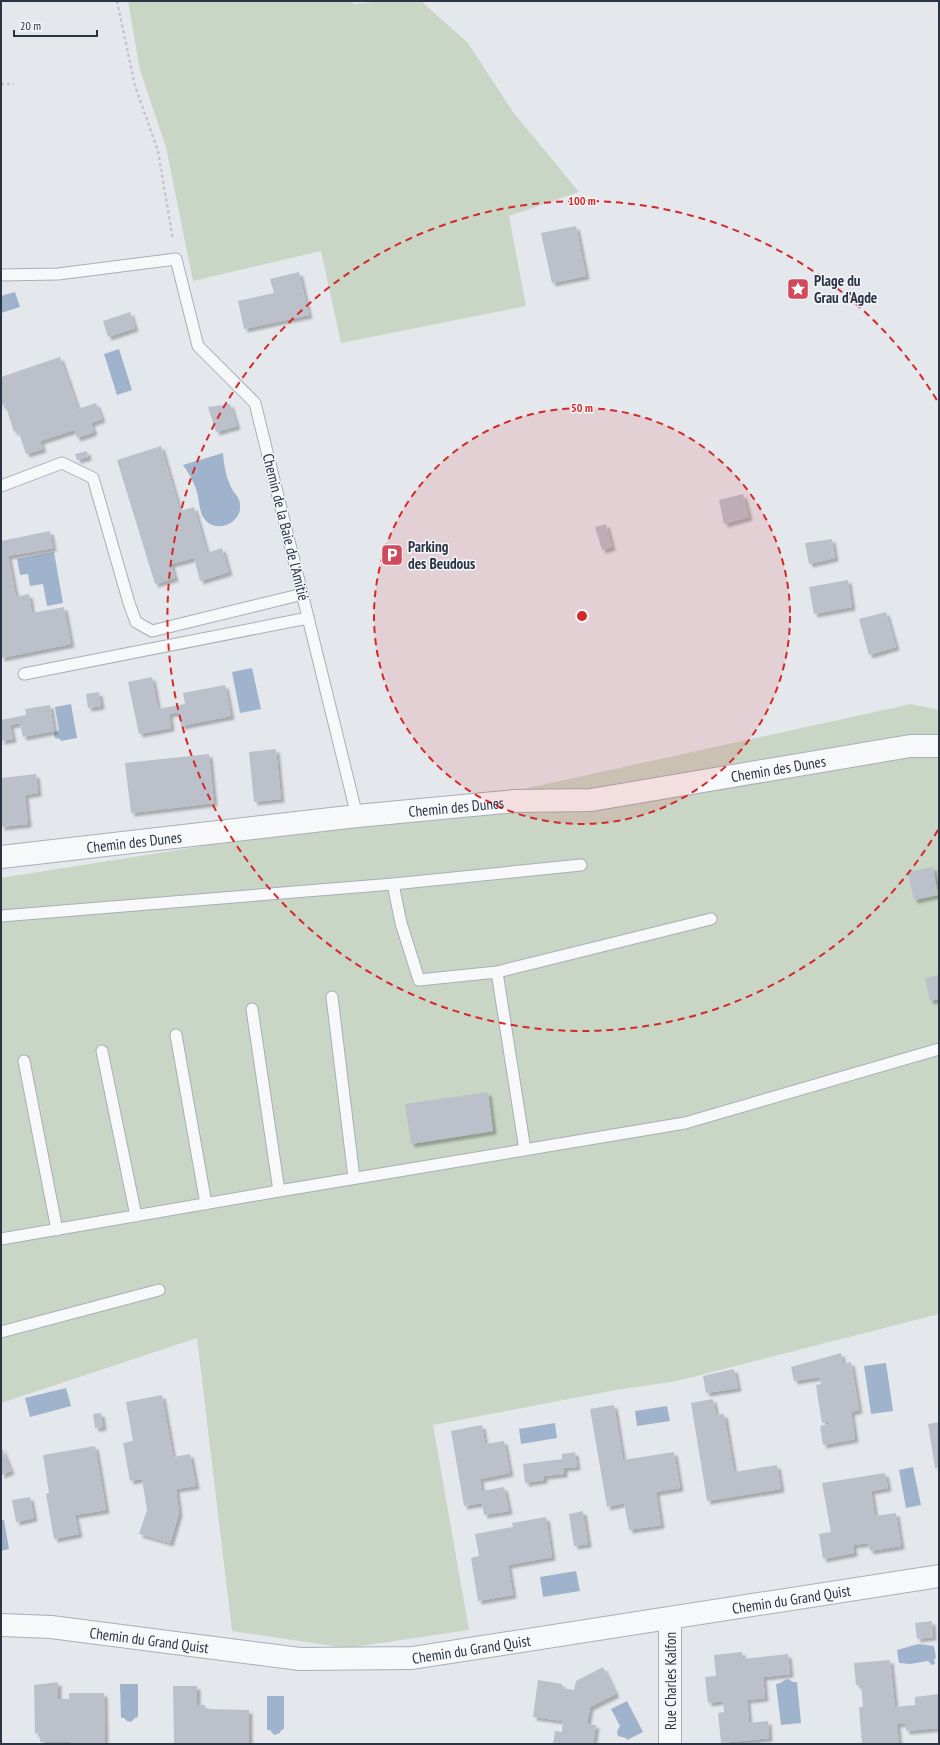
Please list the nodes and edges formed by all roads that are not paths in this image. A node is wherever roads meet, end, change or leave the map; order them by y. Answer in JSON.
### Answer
{"nodes":[{"id":1,"x":1,"y":275,"type":"edge"},
{"id":2,"x":1,"y":486,"type":"edge"},
{"id":3,"x":303,"y":594,"type":"junction"},
{"id":4,"x":308,"y":618,"type":"junction"},
{"id":5,"x":24,"y":674,"type":"dead end"},
{"id":6,"x":939,"y":746,"type":"edge"},
{"id":7,"x":357,"y":816,"type":"junction"},
{"id":8,"x":1,"y":857,"type":"edge"},
{"id":9,"x":581,"y":865,"type":"dead end"},
{"id":10,"x":393,"y":884,"type":"junction"},
{"id":11,"x":1,"y":916,"type":"edge"},
{"id":12,"x":711,"y":919,"type":"dead end"},
{"id":13,"x":497,"y":972,"type":"junction"},
{"id":14,"x":332,"y":997,"type":"dead end"},
{"id":15,"x":252,"y":1009,"type":"dead end"},
{"id":16,"x":176,"y":1035,"type":"dead end"},
{"id":17,"x":939,"y":1049,"type":"edge"},
{"id":18,"x":102,"y":1051,"type":"dead end"},
{"id":19,"x":24,"y":1061,"type":"dead end"},
{"id":20,"x":525,"y":1150,"type":"junction"},
{"id":21,"x":354,"y":1178,"type":"junction"},
{"id":22,"x":279,"y":1190,"type":"junction"},
{"id":23,"x":206,"y":1204,"type":"junction"},
{"id":24,"x":136,"y":1216,"type":"junction"},
{"id":25,"x":56,"y":1230,"type":"junction"},
{"id":26,"x":1,"y":1239,"type":"edge"},
{"id":27,"x":159,"y":1290,"type":"dead end"},
{"id":28,"x":1,"y":1332,"type":"edge"},
{"id":29,"x":939,"y":1576,"type":"edge"},
{"id":30,"x":670,"y":1619,"type":"junction"},
{"id":31,"x":1,"y":1626,"type":"edge"},
{"id":32,"x":670,"y":1744,"type":"edge"}],
"edges":[{"from":1,"to":3,"type":"lane","name":"Chemin de la Baie de l'Amitié"},
{"from":2,"to":3,"type":"lane"},
{"from":3,"to":4,"type":"lane","name":"Chemin de la Baie de l'Amitié"},
{"from":4,"to":5,"type":"lane"},
{"from":4,"to":7,"type":"lane","name":"Chemin de la Baie de l'Amitié"},
{"from":6,"to":7,"type":"street","name":"Chemin des Dunes"},
{"from":7,"to":8,"type":"street","name":"Chemin des Dunes"},
{"from":9,"to":10,"type":"lane"},
{"from":10,"to":11,"type":"lane"},
{"from":10,"to":13,"type":"lane"},
{"from":12,"to":13,"type":"lane"},
{"from":13,"to":20,"type":"lane"},
{"from":14,"to":21,"type":"lane"},
{"from":15,"to":22,"type":"lane"},
{"from":16,"to":23,"type":"lane"},
{"from":17,"to":20,"type":"lane"},
{"from":18,"to":24,"type":"lane"},
{"from":19,"to":25,"type":"lane"},
{"from":20,"to":21,"type":"lane"},
{"from":21,"to":22,"type":"lane"},
{"from":22,"to":23,"type":"lane"},
{"from":23,"to":24,"type":"lane"},
{"from":24,"to":25,"type":"lane"},
{"from":25,"to":26,"type":"lane"},
{"from":27,"to":28,"type":"lane"},
{"from":29,"to":30,"type":"street","name":"Chemin du Grand Quist"},
{"from":30,"to":31,"type":"street","name":"Chemin du Grand Quist"},
{"from":30,"to":32,"type":"street","name":"Rue Charles Kalfon"}]}
